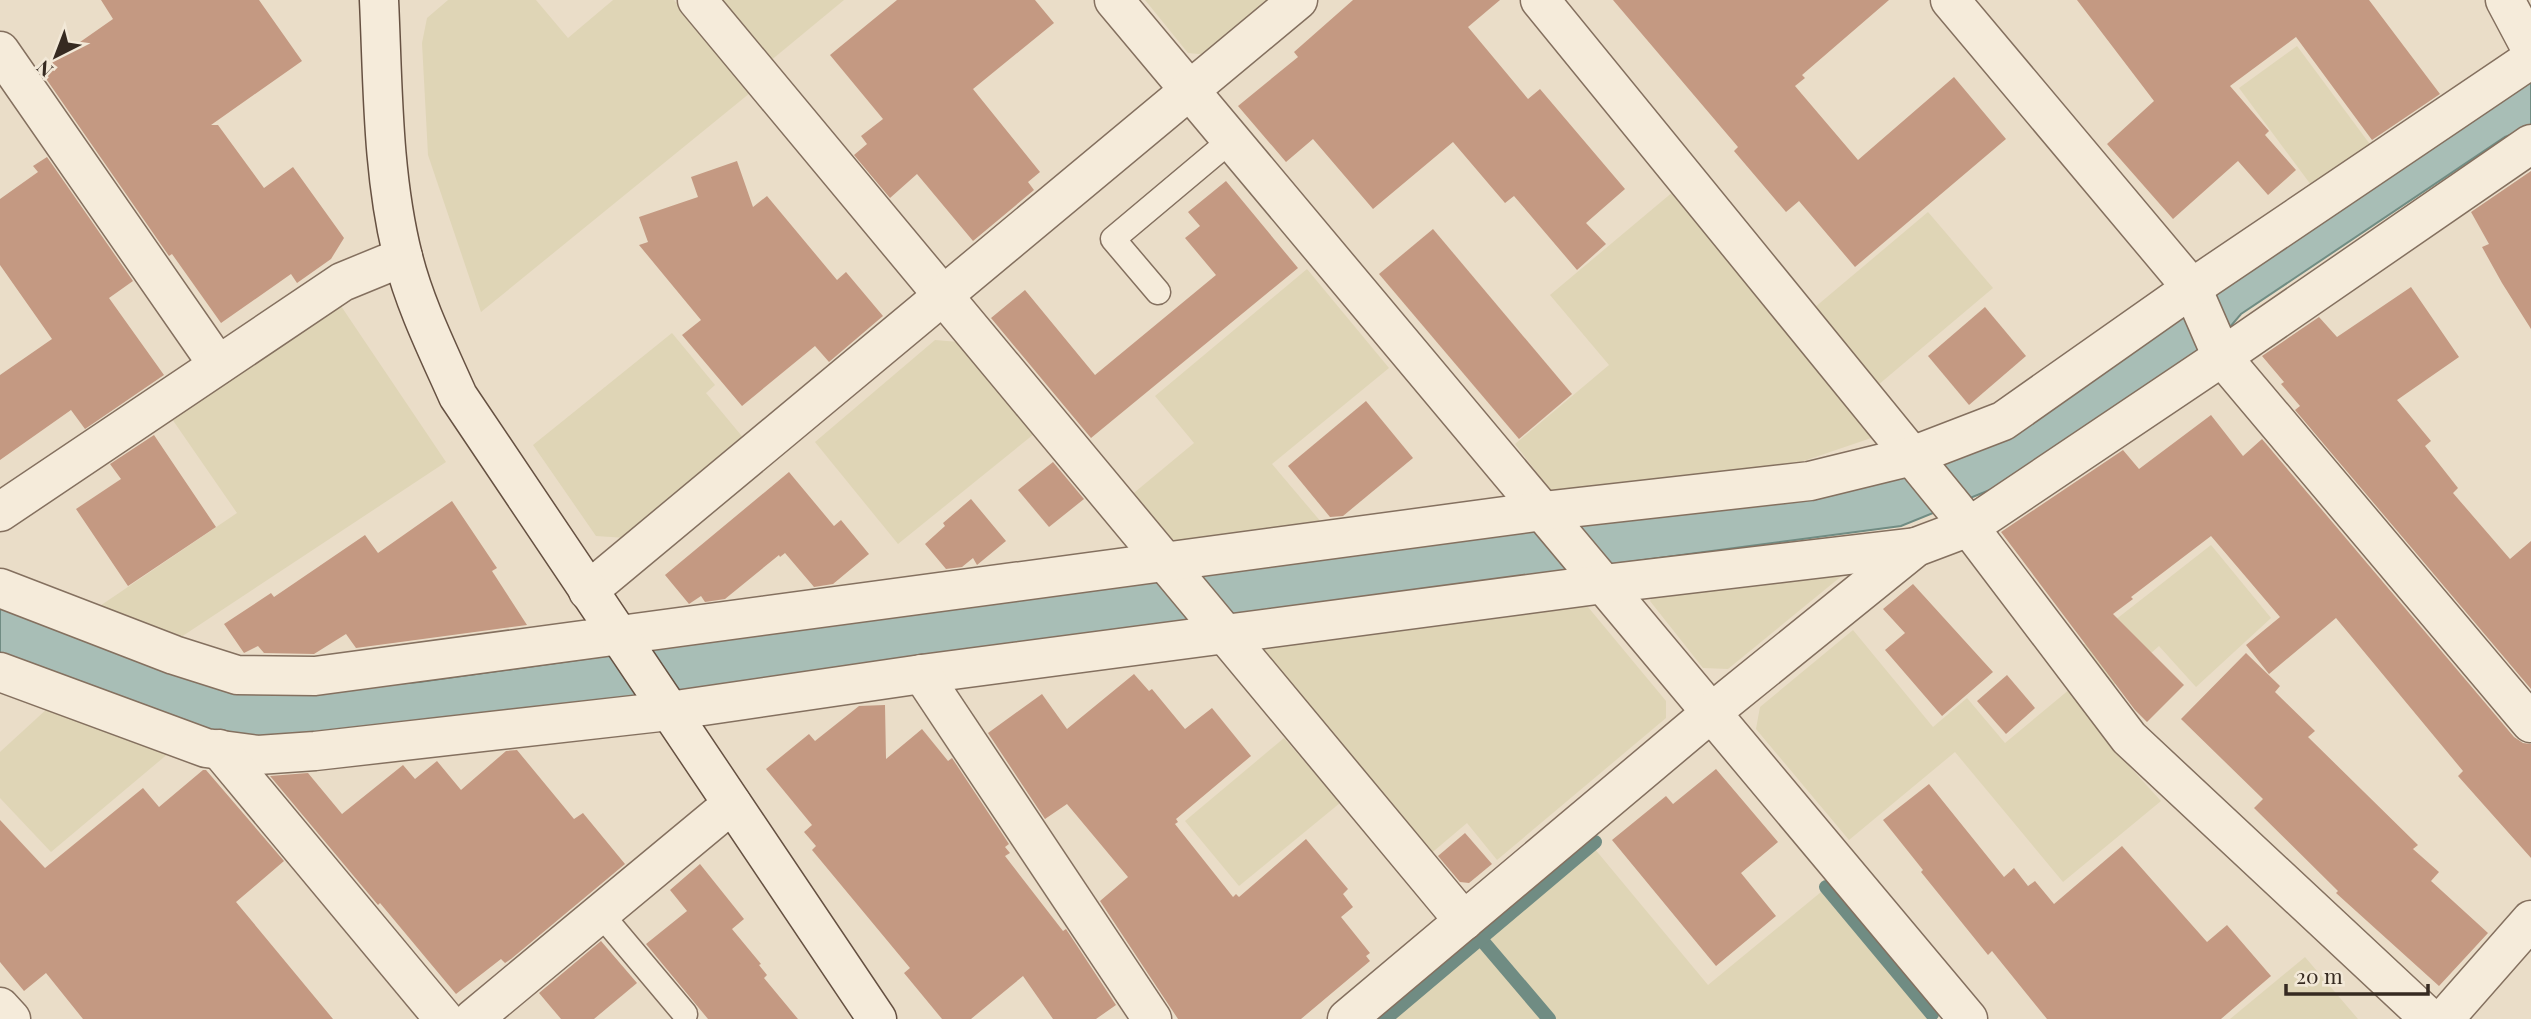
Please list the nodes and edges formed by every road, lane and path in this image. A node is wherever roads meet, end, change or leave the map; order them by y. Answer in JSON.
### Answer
{"nodes":[{"id":1,"x":697,"y":0,"type":"edge"},
{"id":2,"x":1114,"y":0,"type":"edge"},
{"id":3,"x":1298,"y":0,"type":"edge"},
{"id":4,"x":1540,"y":0,"type":"edge"},
{"id":5,"x":1950,"y":0,"type":"edge"},
{"id":6,"x":2505,"y":0,"type":"edge"},
{"id":7,"x":386,"y":6,"type":"edge"},
{"id":8,"x":2531,"y":49,"type":"edge"},
{"id":9,"x":0,"y":51,"type":"edge"},
{"id":10,"x":2531,"y":59,"type":"edge"},
{"id":11,"x":1190,"y":90,"type":"junction"},
{"id":12,"x":1231,"y":140,"type":"junction"},
{"id":13,"x":2531,"y":144,"type":"edge"},
{"id":14,"x":403,"y":257,"type":"junction"},
{"id":15,"x":1158,"y":292,"type":"dead end"},
{"id":16,"x":2194,"y":293,"type":"junction"},
{"id":17,"x":943,"y":295,"type":"junction"},
{"id":18,"x":2218,"y":350,"type":"junction"},
{"id":19,"x":218,"y":365,"type":"junction"},
{"id":20,"x":1916,"y":460,"type":"junction"},
{"id":21,"x":7,"y":496,"type":"edge"},
{"id":22,"x":1963,"y":518,"type":"junction"},
{"id":23,"x":1550,"y":519,"type":"junction"},
{"id":24,"x":1916,"y":547,"type":"junction"},
{"id":25,"x":1171,"y":568,"type":"junction"},
{"id":26,"x":1599,"y":578,"type":"junction"},
{"id":27,"x":0,"y":588,"type":"edge"},
{"id":28,"x":588,"y":591,"type":"junction"},
{"id":29,"x":1222,"y":630,"type":"junction"},
{"id":30,"x":621,"y":641,"type":"junction"},
{"id":31,"x":0,"y":672,"type":"edge"},
{"id":32,"x":922,"y":674,"type":"junction"},
{"id":33,"x":666,"y":706,"type":"junction"},
{"id":34,"x":1712,"y":712,"type":"junction"},
{"id":35,"x":2531,"y":723,"type":"edge"},
{"id":36,"x":219,"y":749,"type":"junction"},
{"id":37,"x":732,"y":804,"type":"junction"},
{"id":38,"x":600,"y":913,"type":"junction"},
{"id":39,"x":2531,"y":920,"type":"edge"},
{"id":40,"x":1464,"y":921,"type":"junction"},
{"id":41,"x":0,"y":1007,"type":"edge"},
{"id":42,"x":685,"y":1014,"type":"dead end"},
{"id":43,"x":1964,"y":1018,"type":"edge"},
{"id":44,"x":11,"y":1019,"type":"edge"},
{"id":45,"x":444,"y":1019,"type":"edge"},
{"id":46,"x":473,"y":1019,"type":"edge"},
{"id":47,"x":877,"y":1019,"type":"edge"},
{"id":48,"x":1152,"y":1019,"type":"edge"},
{"id":49,"x":1347,"y":1019,"type":"edge"},
{"id":50,"x":2430,"y":1019,"type":"edge"},
{"id":51,"x":2444,"y":1019,"type":"edge"}],
"edges":[{"from":1,"to":17,"type":"street"},
{"from":2,"to":11,"type":"street"},
{"from":3,"to":11,"type":"street"},
{"from":4,"to":20,"type":"street"},
{"from":5,"to":16,"type":"street"},
{"from":6,"to":8,"type":"street"},
{"from":7,"to":14,"type":"street"},
{"from":9,"to":19,"type":"street"},
{"from":10,"to":16,"type":"street"},
{"from":11,"to":12,"type":"street"},
{"from":11,"to":17,"type":"street"},
{"from":12,"to":15,"type":"lane"},
{"from":12,"to":23,"type":"street"},
{"from":13,"to":18,"type":"street"},
{"from":14,"to":19,"type":"street"},
{"from":14,"to":28,"type":"street"},
{"from":16,"to":18,"type":"street"},
{"from":16,"to":20,"type":"street"},
{"from":17,"to":25,"type":"street"},
{"from":17,"to":28,"type":"street"},
{"from":18,"to":22,"type":"street"},
{"from":18,"to":35,"type":"street"},
{"from":19,"to":21,"type":"street"},
{"from":20,"to":22,"type":"street"},
{"from":20,"to":23,"type":"street"},
{"from":22,"to":24,"type":"street"},
{"from":22,"to":50,"type":"street"},
{"from":23,"to":25,"type":"street"},
{"from":23,"to":26,"type":"street"},
{"from":24,"to":26,"type":"street"},
{"from":24,"to":34,"type":"street"},
{"from":25,"to":29,"type":"street"},
{"from":25,"to":30,"type":"street"},
{"from":26,"to":29,"type":"street"},
{"from":26,"to":34,"type":"street"},
{"from":27,"to":30,"type":"street"},
{"from":28,"to":30,"type":"street"},
{"from":29,"to":32,"type":"street"},
{"from":29,"to":40,"type":"street"},
{"from":30,"to":33,"type":"street"},
{"from":31,"to":36,"type":"street"},
{"from":32,"to":33,"type":"street"},
{"from":32,"to":48,"type":"street"},
{"from":33,"to":36,"type":"street"},
{"from":33,"to":37,"type":"street"},
{"from":34,"to":40,"type":"street"},
{"from":34,"to":43,"type":"street"},
{"from":36,"to":45,"type":"street"},
{"from":37,"to":38,"type":"street"},
{"from":37,"to":47,"type":"street"},
{"from":38,"to":42,"type":"lane"},
{"from":38,"to":46,"type":"street"},
{"from":39,"to":51,"type":"street"},
{"from":40,"to":49,"type":"street"},
{"from":41,"to":44,"type":"street"}]}
